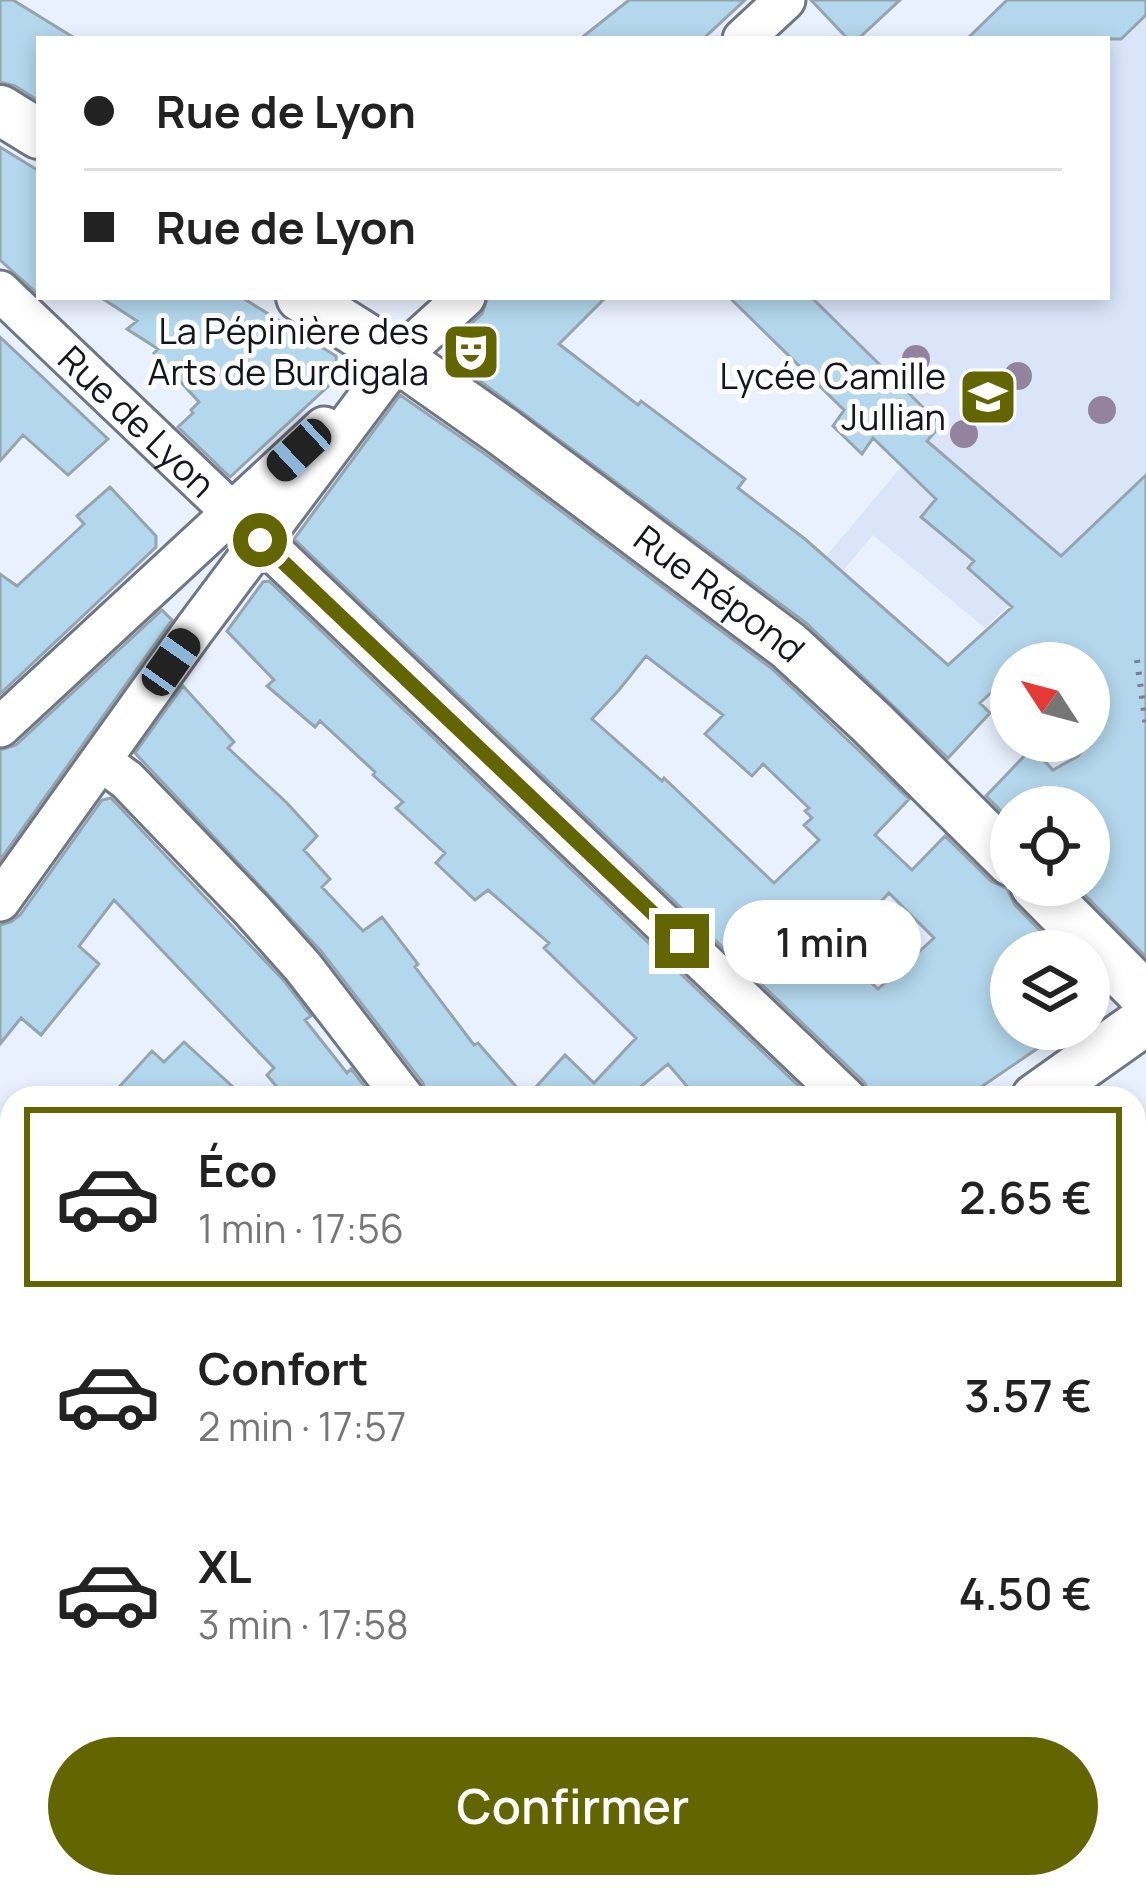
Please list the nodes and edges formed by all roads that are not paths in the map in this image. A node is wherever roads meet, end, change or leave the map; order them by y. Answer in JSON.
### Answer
{"nodes":[{"id":1,"x":785,"y":0,"type":"edge"},
{"id":2,"x":746,"y":36,"type":"edge"},
{"id":3,"x":0,"y":110,"type":"edge"},
{"id":4,"x":36,"y":132,"type":"edge"},
{"id":5,"x":0,"y":291,"type":"edge"},
{"id":6,"x":306,"y":300,"type":"edge"},
{"id":7,"x":462,"y":300,"type":"edge"},
{"id":8,"x":398,"y":358,"type":"junction"},
{"id":9,"x":246,"y":526,"type":"junction"},
{"id":10,"x":0,"y":727,"type":"edge"},
{"id":11,"x":101,"y":761,"type":"junction"},
{"id":12,"x":990,"y":840,"type":"edge"},
{"id":13,"x":0,"y":901,"type":"edge"},
{"id":14,"x":1056,"y":906,"type":"edge"},
{"id":15,"x":1146,"y":997,"type":"edge"},
{"id":16,"x":1146,"y":1020,"type":"edge"},
{"id":17,"x":395,"y":1086,"type":"edge"},
{"id":18,"x":833,"y":1086,"type":"edge"},
{"id":19,"x":1053,"y":1086,"type":"edge"}],
"edges":[{"from":1,"to":2,"type":"street"},
{"from":3,"to":4,"type":"street"},
{"from":5,"to":9,"type":"street","name":"Rue de Lyon"},
{"from":6,"to":8,"type":"street","name":"Rue Répond"},
{"from":7,"to":8,"type":"street"},
{"from":8,"to":9,"type":"street"},
{"from":8,"to":12,"type":"street","name":"Rue Répond"},
{"from":9,"to":10,"type":"street"},
{"from":9,"to":11,"type":"street"},
{"from":9,"to":18,"type":"street","name":"Rue de Lyon"},
{"from":11,"to":13,"type":"street"},
{"from":11,"to":17,"type":"street"},
{"from":14,"to":15,"type":"street"},
{"from":16,"to":19,"type":"street"}]}
